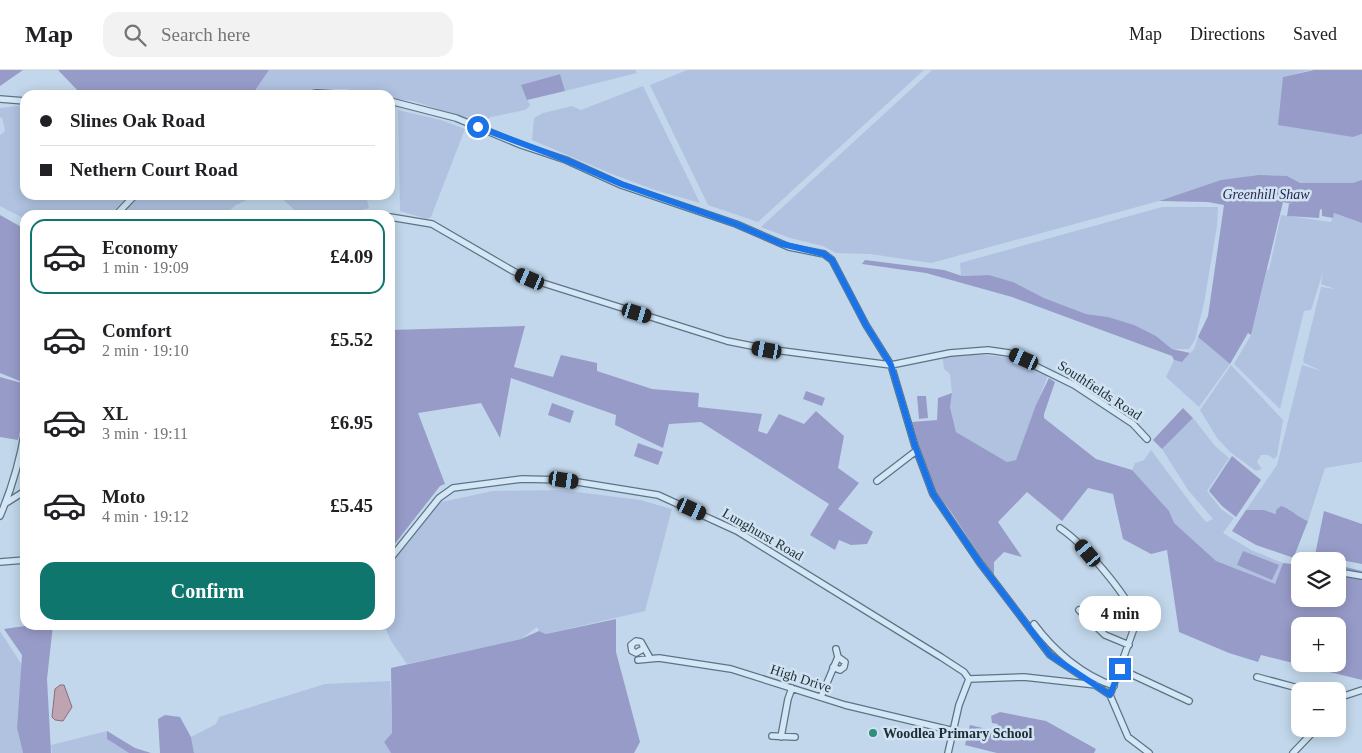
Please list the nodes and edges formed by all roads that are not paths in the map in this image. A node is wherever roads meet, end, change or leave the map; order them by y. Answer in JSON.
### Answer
{"nodes":[{"id":1,"x":0,"y":99,"type":"edge"},
{"id":2,"x":20,"y":101,"type":"edge"},
{"id":3,"x":395,"y":102,"type":"edge"},
{"id":4,"x":130,"y":200,"type":"edge"},
{"id":5,"x":121,"y":210,"type":"edge"},
{"id":6,"x":395,"y":218,"type":"edge"},
{"id":7,"x":891,"y":365,"type":"junction"},
{"id":8,"x":1147,"y":439,"type":"dead end"},
{"id":9,"x":916,"y":451,"type":"junction"},
{"id":10,"x":20,"y":459,"type":"edge"},
{"id":11,"x":877,"y":481,"type":"dead end"},
{"id":12,"x":20,"y":494,"type":"edge"},
{"id":13,"x":6,"y":503,"type":"junction"},
{"id":14,"x":0,"y":516,"type":"edge"},
{"id":15,"x":1060,"y":528,"type":"dead end"},
{"id":16,"x":395,"y":552,"type":"edge"},
{"id":17,"x":20,"y":560,"type":"edge"},
{"id":18,"x":0,"y":562,"type":"edge"},
{"id":19,"x":1346,"y":573,"type":"edge"},
{"id":20,"x":1362,"y":576,"type":"edge"},
{"id":21,"x":1079,"y":610,"type":"dead end"},
{"id":22,"x":1034,"y":624,"type":"dead end"},
{"id":23,"x":1129,"y":645,"type":"junction"},
{"id":24,"x":836,"y":648,"type":"dead end"},
{"id":25,"x":643,"y":649,"type":"dead end"},
{"id":26,"x":838,"y":657,"type":"junction"},
{"id":27,"x":650,"y":658,"type":"junction"},
{"id":28,"x":638,"y":660,"type":"dead end"},
{"id":29,"x":833,"y":667,"type":"junction"},
{"id":30,"x":1120,"y":669,"type":"junction"},
{"id":31,"x":1257,"y":677,"type":"dead end"},
{"id":32,"x":968,"y":679,"type":"junction"},
{"id":33,"x":1098,"y":685,"type":"junction"},
{"id":34,"x":1114,"y":686,"type":"junction"},
{"id":35,"x":1291,"y":686,"type":"edge"},
{"id":36,"x":792,"y":688,"type":"junction"},
{"id":37,"x":1362,"y":690,"type":"edge"},
{"id":38,"x":1110,"y":695,"type":"junction"},
{"id":39,"x":1346,"y":695,"type":"edge"},
{"id":40,"x":821,"y":697,"type":"junction"},
{"id":41,"x":1189,"y":701,"type":"dead end"},
{"id":42,"x":954,"y":731,"type":"junction"},
{"id":43,"x":772,"y":736,"type":"dead end"},
{"id":44,"x":782,"y":737,"type":"junction"},
{"id":45,"x":795,"y":737,"type":"dead end"},
{"id":46,"x":1308,"y":737,"type":"edge"},
{"id":47,"x":948,"y":753,"type":"edge"},
{"id":48,"x":1149,"y":753,"type":"edge"},
{"id":49,"x":1293,"y":753,"type":"edge"}],
"edges":[{"from":1,"to":2,"type":"street"},
{"from":3,"to":7,"type":"street"},
{"from":4,"to":5,"type":"street"},
{"from":6,"to":7,"type":"street","name":"Southfields Road"},
{"from":7,"to":8,"type":"street","name":"Southfields Road"},
{"from":7,"to":9,"type":"street"},
{"from":9,"to":11,"type":"street"},
{"from":9,"to":33,"type":"street"},
{"from":10,"to":13,"type":"street"},
{"from":12,"to":13,"type":"street"},
{"from":13,"to":14,"type":"street"},
{"from":15,"to":23,"type":"street"},
{"from":16,"to":32,"type":"street","name":"Lunghurst Road"},
{"from":17,"to":18,"type":"street"},
{"from":19,"to":20,"type":"street"},
{"from":21,"to":23,"type":"street"},
{"from":22,"to":34,"type":"street"},
{"from":23,"to":30,"type":"street"},
{"from":24,"to":26,"type":"street"},
{"from":25,"to":27,"type":"street"},
{"from":26,"to":29,"type":"street"},
{"from":26,"to":29,"type":"street"},
{"from":27,"to":28,"type":"street","name":"High Drive"},
{"from":27,"to":36,"type":"street","name":"High Drive"},
{"from":29,"to":40,"type":"street"},
{"from":30,"to":34,"type":"street"},
{"from":30,"to":41,"type":"street"},
{"from":31,"to":35,"type":"street"},
{"from":32,"to":33,"type":"street"},
{"from":32,"to":42,"type":"street"},
{"from":33,"to":38,"type":"street"},
{"from":34,"to":38,"type":"street"},
{"from":36,"to":40,"type":"street","name":"High Drive"},
{"from":36,"to":44,"type":"street"},
{"from":37,"to":39,"type":"street"},
{"from":38,"to":48,"type":"street"},
{"from":40,"to":42,"type":"street","name":"High Drive"},
{"from":42,"to":47,"type":"street"},
{"from":43,"to":44,"type":"street"},
{"from":44,"to":45,"type":"street"},
{"from":46,"to":49,"type":"street"}]}
